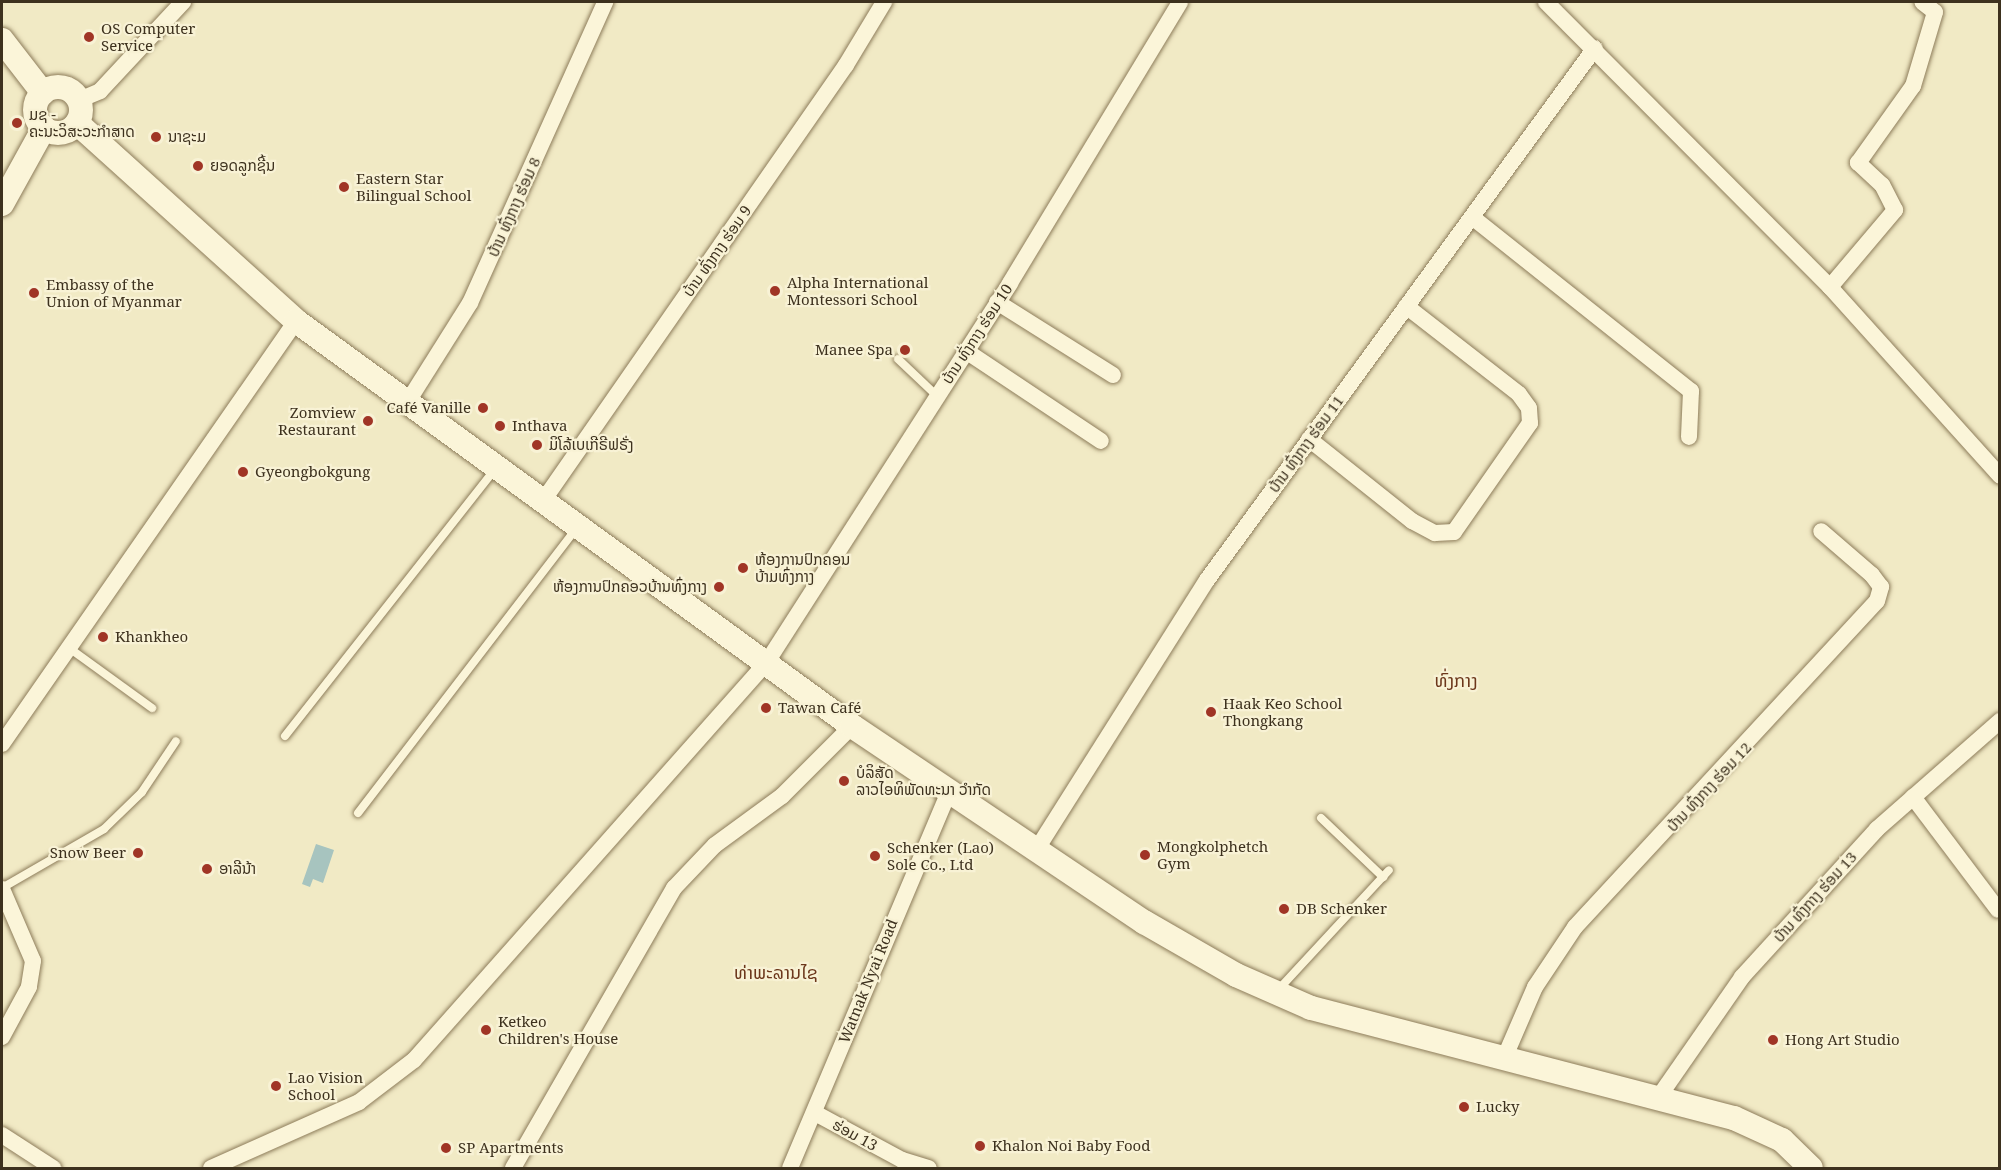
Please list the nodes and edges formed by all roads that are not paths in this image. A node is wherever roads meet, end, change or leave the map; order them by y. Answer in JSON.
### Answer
{"nodes":[{"id":1,"x":183,"y":2,"type":"edge"},
{"id":2,"x":605,"y":2,"type":"edge"},
{"id":3,"x":884,"y":2,"type":"edge"},
{"id":4,"x":1180,"y":2,"type":"edge"},
{"id":5,"x":1546,"y":2,"type":"edge"},
{"id":6,"x":1922,"y":2,"type":"edge"},
{"id":7,"x":2,"y":40,"type":"edge"},
{"id":8,"x":1595,"y":48,"type":"junction"},
{"id":9,"x":43,"y":93,"type":"junction"},
{"id":10,"x":78,"y":111,"type":"junction"},
{"id":11,"x":44,"y":128,"type":"junction"},
{"id":12,"x":2,"y":204,"type":"edge"},
{"id":13,"x":1472,"y":217,"type":"junction"},
{"id":14,"x":1830,"y":288,"type":"junction"},
{"id":15,"x":997,"y":302,"type":"junction"},
{"id":16,"x":1406,"y":306,"type":"junction"},
{"id":17,"x":296,"y":321,"type":"junction"},
{"id":18,"x":966,"y":351,"type":"junction"},
{"id":19,"x":898,"y":359,"type":"dead end"},
{"id":20,"x":1113,"y":375,"type":"dead end"},
{"id":21,"x":937,"y":396,"type":"junction"},
{"id":22,"x":407,"y":403,"type":"junction"},
{"id":23,"x":1689,"y":437,"type":"dead end"},
{"id":24,"x":1309,"y":440,"type":"junction"},
{"id":25,"x":1101,"y":441,"type":"dead end"},
{"id":26,"x":498,"y":465,"type":"junction"},
{"id":27,"x":2000,"y":476,"type":"edge"},
{"id":28,"x":545,"y":498,"type":"junction"},
{"id":29,"x":580,"y":524,"type":"junction"},
{"id":30,"x":1821,"y":531,"type":"dead end"},
{"id":31,"x":72,"y":650,"type":"junction"},
{"id":32,"x":767,"y":662,"type":"junction"},
{"id":33,"x":152,"y":708,"type":"dead end"},
{"id":34,"x":2000,"y":721,"type":"edge"},
{"id":35,"x":852,"y":726,"type":"junction"},
{"id":36,"x":285,"y":736,"type":"dead end"},
{"id":37,"x":176,"y":741,"type":"dead end"},
{"id":38,"x":2,"y":744,"type":"edge"},
{"id":39,"x":948,"y":794,"type":"junction"},
{"id":40,"x":1914,"y":797,"type":"junction"},
{"id":41,"x":357,"y":813,"type":"dead end"},
{"id":42,"x":1321,"y":818,"type":"dead end"},
{"id":43,"x":1035,"y":852,"type":"junction"},
{"id":44,"x":1389,"y":870,"type":"dead end"},
{"id":45,"x":1383,"y":878,"type":"junction"},
{"id":46,"x":2,"y":889,"type":"edge"},
{"id":47,"x":1998,"y":910,"type":"dead end"},
{"id":48,"x":1275,"y":993,"type":"junction"},
{"id":49,"x":2,"y":1037,"type":"edge"},
{"id":50,"x":1503,"y":1061,"type":"junction"},
{"id":51,"x":1658,"y":1098,"type":"junction"},
{"id":52,"x":815,"y":1113,"type":"junction"},
{"id":53,"x":2,"y":1135,"type":"edge"},
{"id":54,"x":53,"y":1168,"type":"edge"},
{"id":55,"x":211,"y":1168,"type":"edge"},
{"id":56,"x":513,"y":1168,"type":"edge"},
{"id":57,"x":790,"y":1168,"type":"edge"},
{"id":58,"x":929,"y":1168,"type":"edge"},
{"id":59,"x":1811,"y":1168,"type":"edge"}],
"edges":[{"from":1,"to":10,"type":"street"},
{"from":2,"to":22,"type":"street","name":"ບ້ານ ທົ່ງກາງ ຮ່ອມ 8"},
{"from":3,"to":28,"type":"street","name":"ບ້ານ ທົ່ງກາງ ຮ່ອມ 9"},
{"from":4,"to":15,"type":"street","name":"ບ້ານ ທົ່ງກາງ ຮ່ອມ 10"},
{"from":5,"to":8,"type":"street"},
{"from":6,"to":14,"type":"street"},
{"from":7,"to":9,"type":"street"},
{"from":8,"to":13,"type":"street","name":"ບ້ານ ທົ່ງກາງ ຮ່ອມ 11"},
{"from":8,"to":14,"type":"street"},
{"from":9,"to":10,"type":"street"},
{"from":9,"to":11,"type":"street"},
{"from":10,"to":11,"type":"street"},
{"from":10,"to":17,"type":"street"},
{"from":11,"to":12,"type":"street"},
{"from":13,"to":16,"type":"street","name":"ບ້ານ ທົ່ງກາງ ຮ່ອມ 11"},
{"from":13,"to":23,"type":"street"},
{"from":14,"to":27,"type":"street"},
{"from":15,"to":18,"type":"street","name":"ບ້ານ ທົ່ງກາງ ຮ່ອມ 10"},
{"from":15,"to":20,"type":"street"},
{"from":16,"to":24,"type":"street","name":"ບ້ານ ທົ່ງກາງ ຮ່ອມ 11"},
{"from":16,"to":24,"type":"street"},
{"from":17,"to":22,"type":"street"},
{"from":17,"to":31,"type":"street"},
{"from":18,"to":21,"type":"street","name":"ບ້ານ ທົ່ງກາງ ຮ່ອມ 10"},
{"from":18,"to":25,"type":"street"},
{"from":19,"to":21,"type":"lane"},
{"from":21,"to":32,"type":"street","name":"ບ້ານ ທົ່ງກາງ ຮ່ອມ 10"},
{"from":22,"to":26,"type":"street"},
{"from":24,"to":43,"type":"street","name":"ບ້ານ ທົ່ງກາງ ຮ່ອມ 11"},
{"from":26,"to":28,"type":"street"},
{"from":26,"to":36,"type":"lane"},
{"from":28,"to":29,"type":"street"},
{"from":29,"to":32,"type":"street"},
{"from":29,"to":41,"type":"lane"},
{"from":30,"to":50,"type":"street","name":"ບ້ານ ທົ່ງກາງ ຮ່ອມ 12"},
{"from":31,"to":33,"type":"lane"},
{"from":31,"to":38,"type":"street"},
{"from":32,"to":35,"type":"street"},
{"from":32,"to":55,"type":"street","name":"ບ້ານ ທົ່ງກາງ ຮ່ອມ 10"},
{"from":34,"to":40,"type":"street","name":"ບ້ານ ທົ່ງກາງ ຮ່ອມ 13"},
{"from":35,"to":39,"type":"street"},
{"from":35,"to":56,"type":"street"},
{"from":37,"to":46,"type":"lane"},
{"from":39,"to":43,"type":"street"},
{"from":39,"to":52,"type":"street","name":"Watnak Nyai Road"},
{"from":40,"to":47,"type":"street"},
{"from":40,"to":51,"type":"street","name":"ບ້ານ ທົ່ງກາງ ຮ່ອມ 13"},
{"from":42,"to":45,"type":"lane"},
{"from":43,"to":48,"type":"street"},
{"from":44,"to":45,"type":"lane"},
{"from":45,"to":48,"type":"lane"},
{"from":46,"to":49,"type":"street"},
{"from":48,"to":50,"type":"street"},
{"from":50,"to":51,"type":"street"},
{"from":51,"to":59,"type":"street"},
{"from":52,"to":57,"type":"street","name":"Watnak Nyai Road"},
{"from":52,"to":58,"type":"street","name":"ຮ່ອມ 13"},
{"from":53,"to":54,"type":"street"}]}
